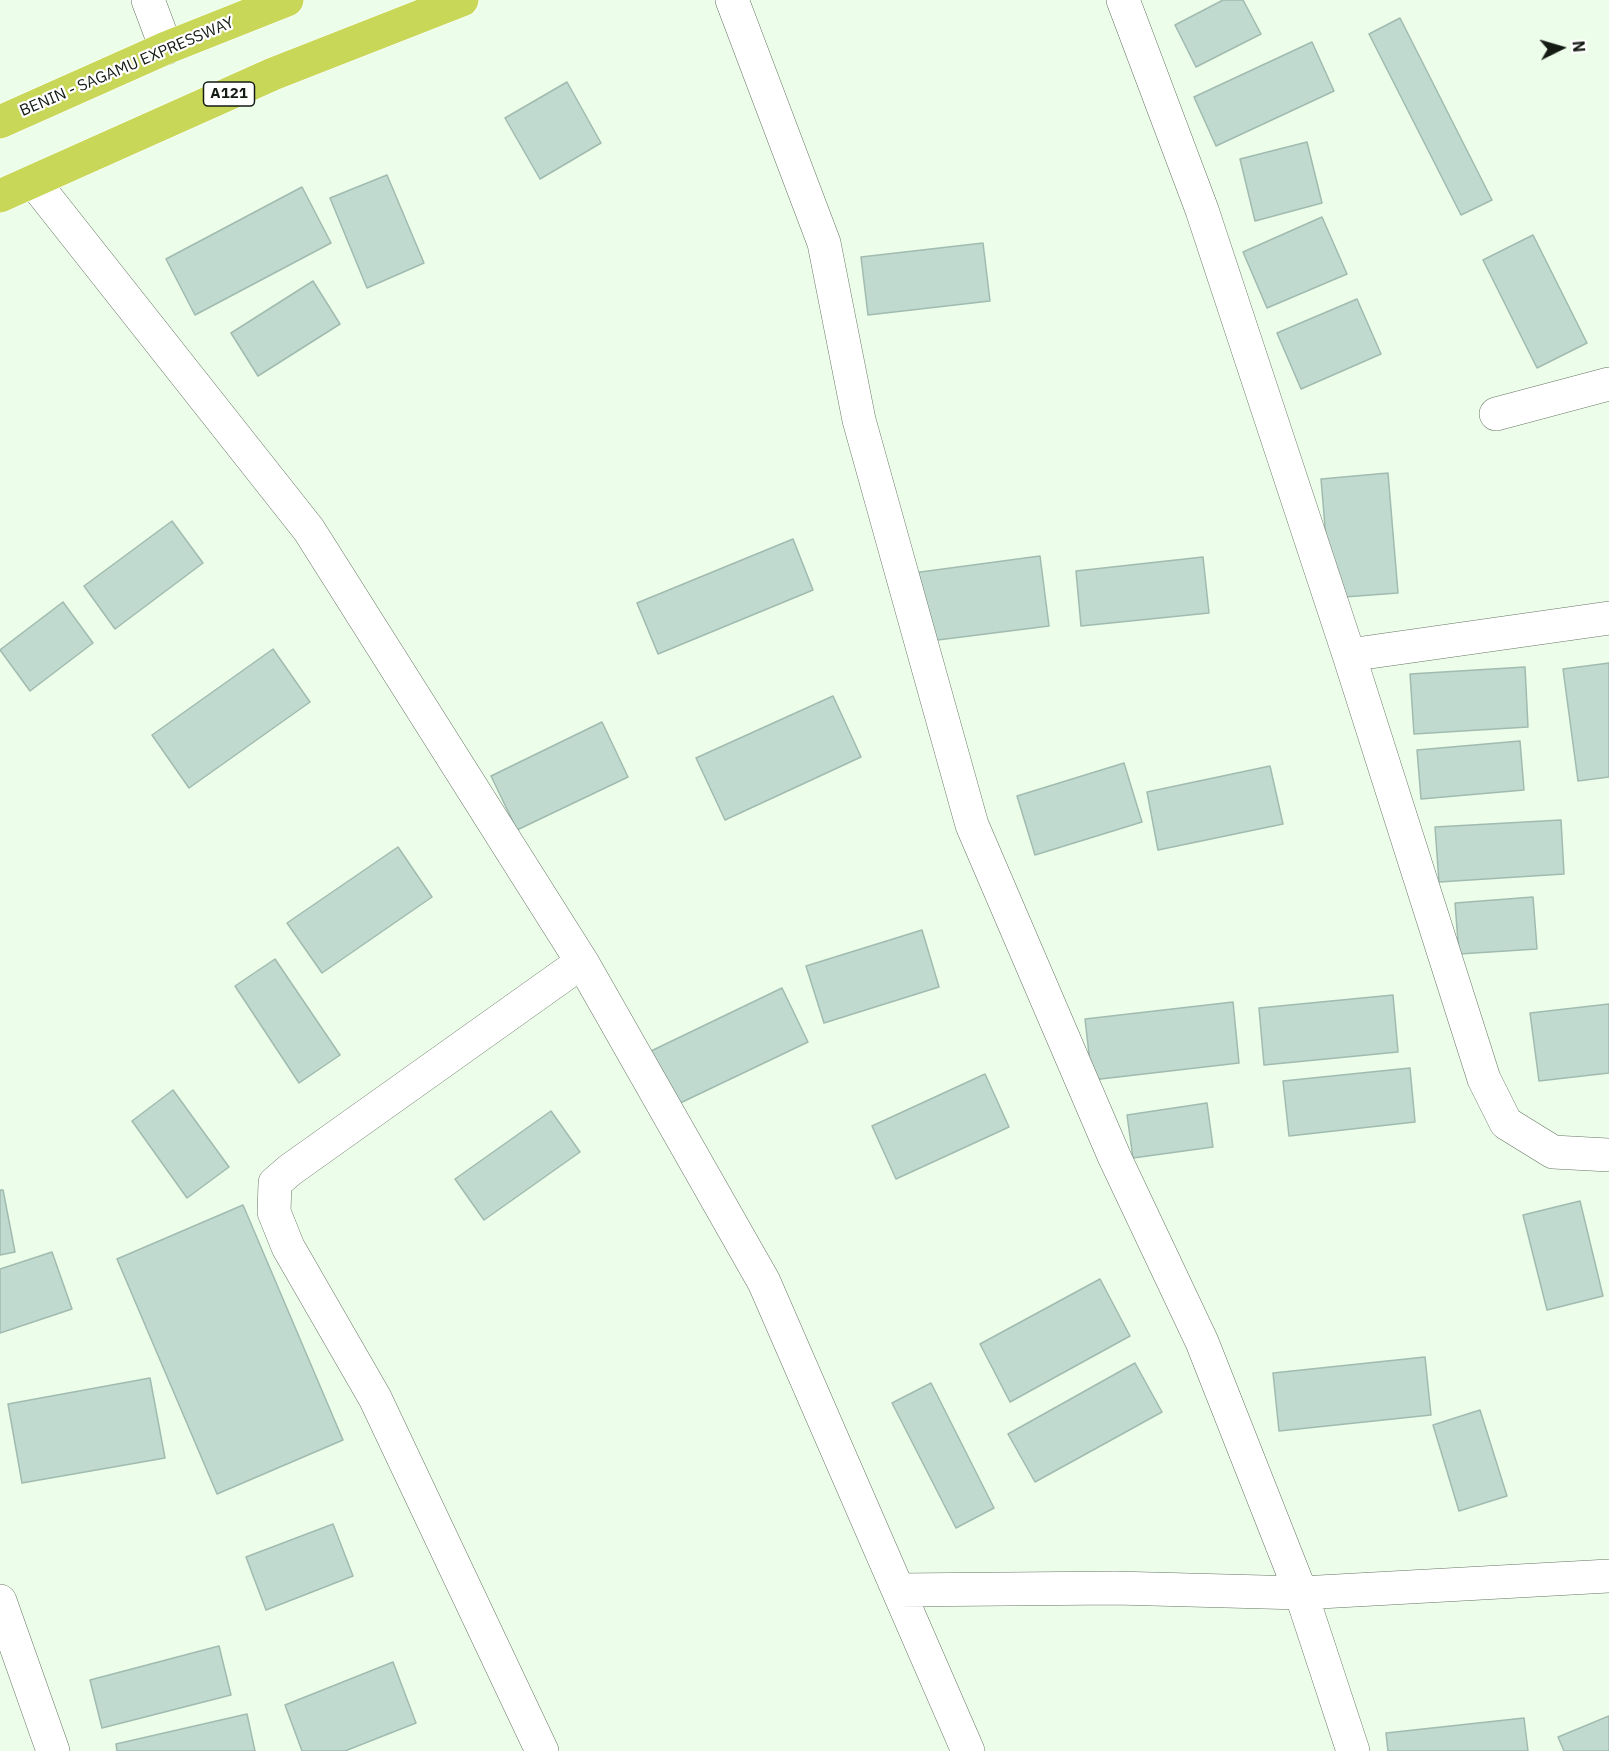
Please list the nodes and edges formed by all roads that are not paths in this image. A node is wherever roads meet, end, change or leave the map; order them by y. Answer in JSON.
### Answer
{"nodes":[{"id":1,"x":148,"y":0,"type":"edge"},
{"id":2,"x":287,"y":0,"type":"edge"},
{"id":3,"x":462,"y":0,"type":"edge"},
{"id":4,"x":732,"y":0,"type":"edge"},
{"id":5,"x":1123,"y":0,"type":"edge"},
{"id":6,"x":166,"y":48,"type":"junction"},
{"id":7,"x":0,"y":122,"type":"edge"},
{"id":8,"x":34,"y":182,"type":"junction"},
{"id":9,"x":0,"y":196,"type":"edge"},
{"id":10,"x":1609,"y":384,"type":"edge"},
{"id":11,"x":1496,"y":414,"type":"dead end"},
{"id":12,"x":1609,"y":618,"type":"edge"},
{"id":13,"x":1349,"y":655,"type":"junction"},
{"id":14,"x":582,"y":962,"type":"junction"},
{"id":15,"x":1609,"y":1155,"type":"edge"},
{"id":16,"x":1609,"y":1576,"type":"edge"},
{"id":17,"x":898,"y":1590,"type":"junction"},
{"id":18,"x":1301,"y":1593,"type":"junction"},
{"id":19,"x":0,"y":1601,"type":"edge"},
{"id":20,"x":53,"y":1751,"type":"edge"},
{"id":21,"x":543,"y":1751,"type":"edge"},
{"id":22,"x":968,"y":1751,"type":"edge"},
{"id":23,"x":1353,"y":1751,"type":"edge"}],
"edges":[{"from":1,"to":6,"type":"street"},
{"from":2,"to":6,"type":"highway","name":"BENIN - SAGAMU EXPRESSWAY"},
{"from":3,"to":8,"type":"highway","number":"A121"},
{"from":4,"to":18,"type":"street"},
{"from":5,"to":13,"type":"street"},
{"from":6,"to":7,"type":"highway","name":"BENIN - SAGAMU EXPRESSWAY"},
{"from":8,"to":9,"type":"highway","number":"A121"},
{"from":8,"to":14,"type":"street"},
{"from":10,"to":11,"type":"street"},
{"from":12,"to":13,"type":"street"},
{"from":13,"to":15,"type":"street"},
{"from":14,"to":17,"type":"street"},
{"from":14,"to":21,"type":"street"},
{"from":16,"to":18,"type":"street"},
{"from":17,"to":18,"type":"street"},
{"from":17,"to":22,"type":"street"},
{"from":18,"to":23,"type":"street"},
{"from":19,"to":20,"type":"street"}]}
